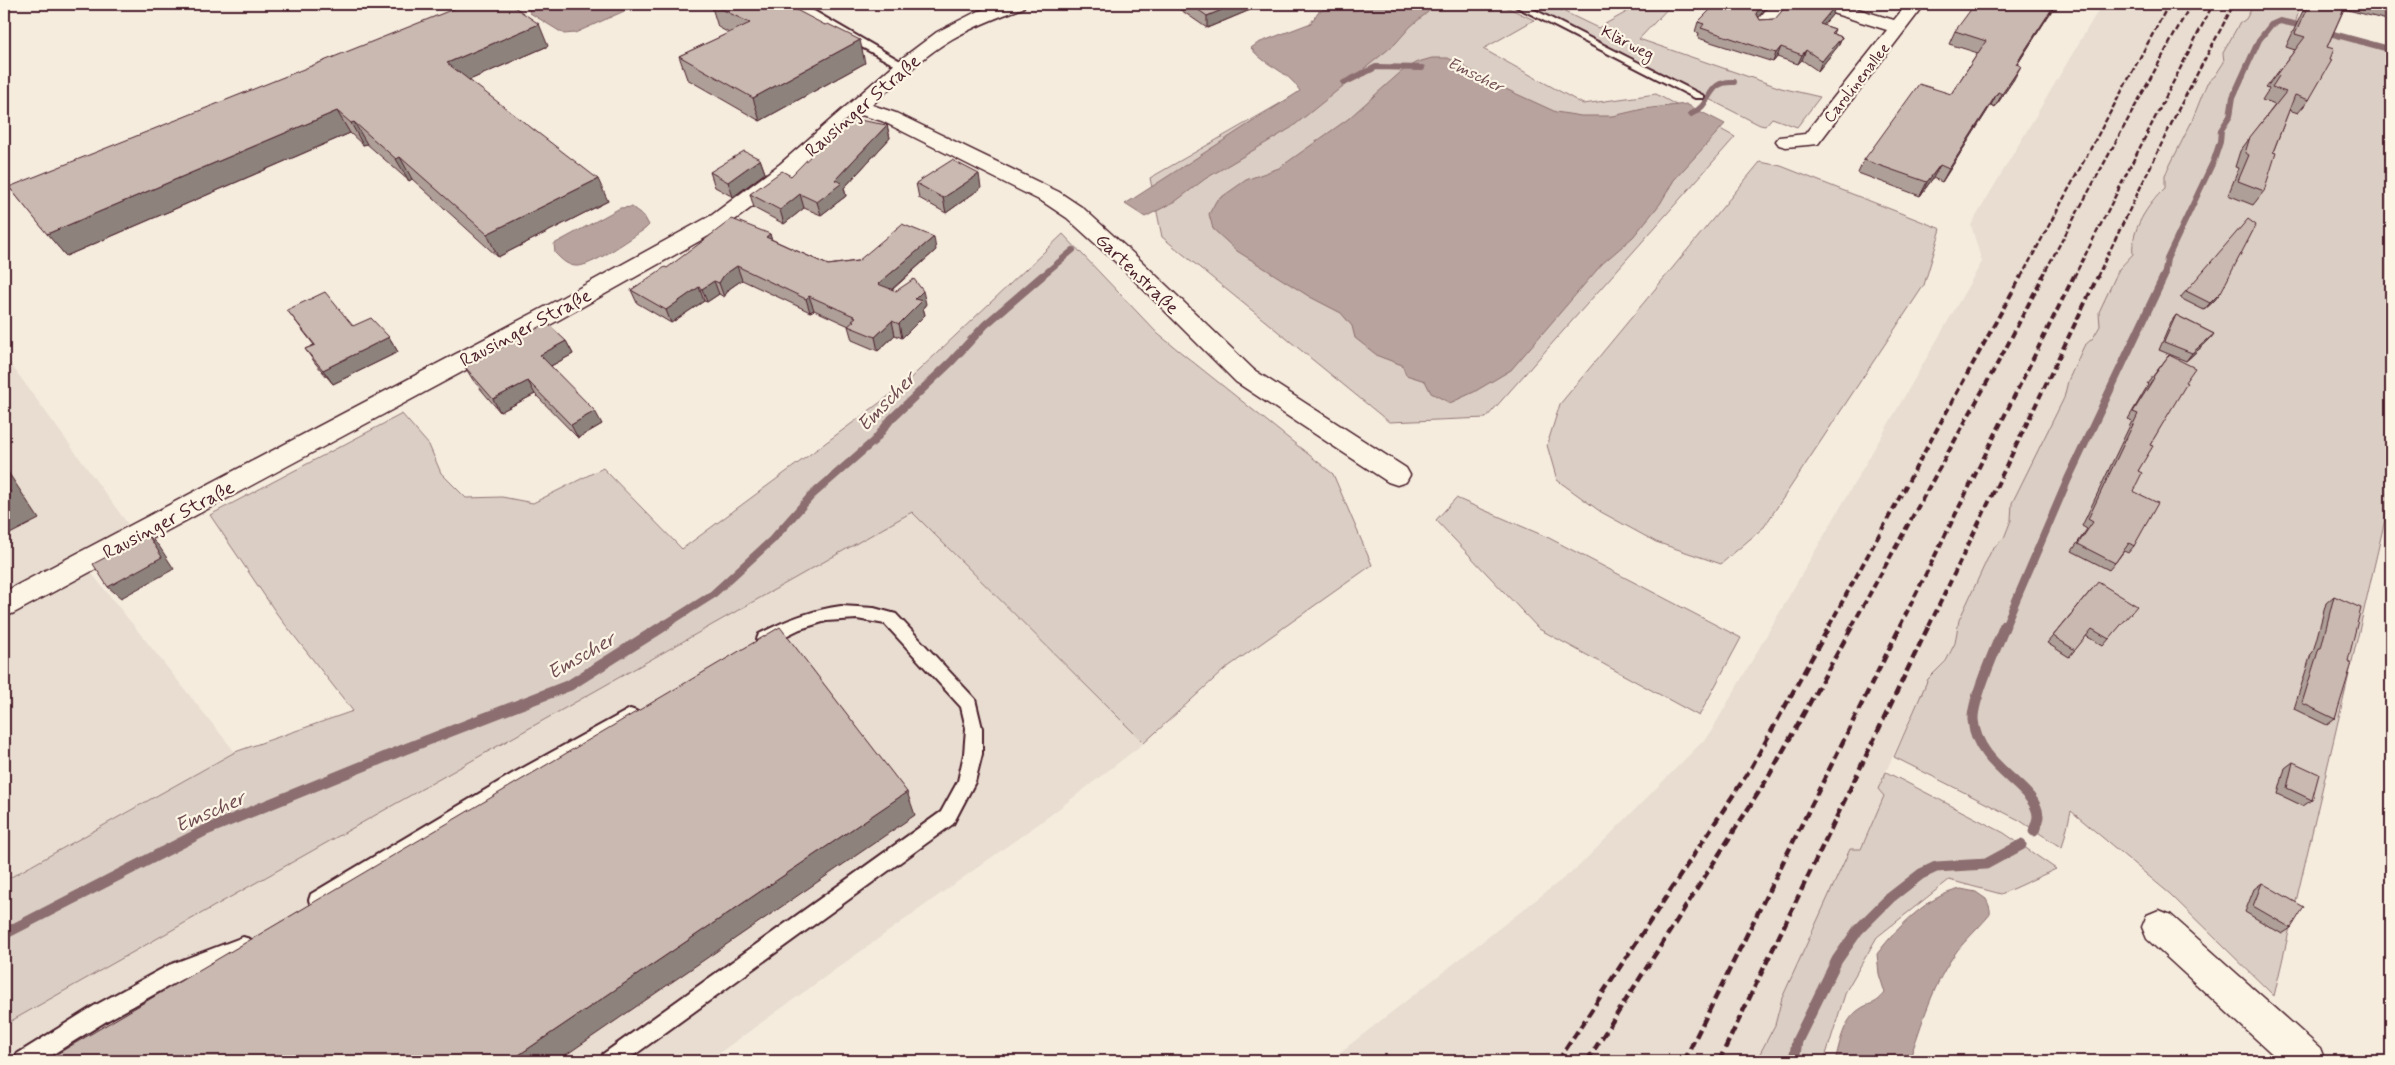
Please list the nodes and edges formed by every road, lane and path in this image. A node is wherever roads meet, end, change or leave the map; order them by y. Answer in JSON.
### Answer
{"nodes":[{"id":1,"x":788,"y":4,"type":"edge"},
{"id":2,"x":1016,"y":4,"type":"edge"},
{"id":3,"x":1516,"y":4,"type":"edge"},
{"id":4,"x":1781,"y":4,"type":"edge"},
{"id":5,"x":1823,"y":4,"type":"edge"},
{"id":6,"x":1916,"y":4,"type":"edge"},
{"id":7,"x":1762,"y":24,"type":"edge"},
{"id":8,"x":1898,"y":27,"type":"junction"},
{"id":9,"x":904,"y":66,"type":"junction"},
{"id":10,"x":1699,"y":96,"type":"dead end"},
{"id":11,"x":857,"y":107,"type":"junction"},
{"id":12,"x":1786,"y":141,"type":"dead end"},
{"id":13,"x":1397,"y":475,"type":"dead end"},
{"id":14,"x":4,"y":605,"type":"edge"},
{"id":15,"x":747,"y":649,"type":"edge"},
{"id":16,"x":647,"y":706,"type":"edge"},
{"id":17,"x":306,"y":908,"type":"edge"},
{"id":18,"x":2159,"y":927,"type":"dead end"},
{"id":19,"x":259,"y":937,"type":"edge"},
{"id":20,"x":24,"y":1061,"type":"edge"},
{"id":21,"x":610,"y":1061,"type":"edge"},
{"id":22,"x":2307,"y":1061,"type":"edge"}],
"edges":[{"from":1,"to":9,"type":"lane"},
{"from":2,"to":9,"type":"street","name":"Rausinger Straße"},
{"from":3,"to":10,"type":"lane","name":"Klärweg"},
{"from":4,"to":7,"type":"street"},
{"from":5,"to":8,"type":"street"},
{"from":6,"to":8,"type":"street","name":"Carolinenallee"},
{"from":8,"to":12,"type":"street","name":"Carolinenallee"},
{"from":9,"to":11,"type":"street","name":"Rausinger Straße"},
{"from":11,"to":13,"type":"street","name":"Gartenstraße"},
{"from":11,"to":14,"type":"street","name":"Rausinger Straße"},
{"from":15,"to":21,"type":"lane"},
{"from":16,"to":17,"type":"lane"},
{"from":18,"to":22,"type":"street"},
{"from":19,"to":20,"type":"lane"}]}
